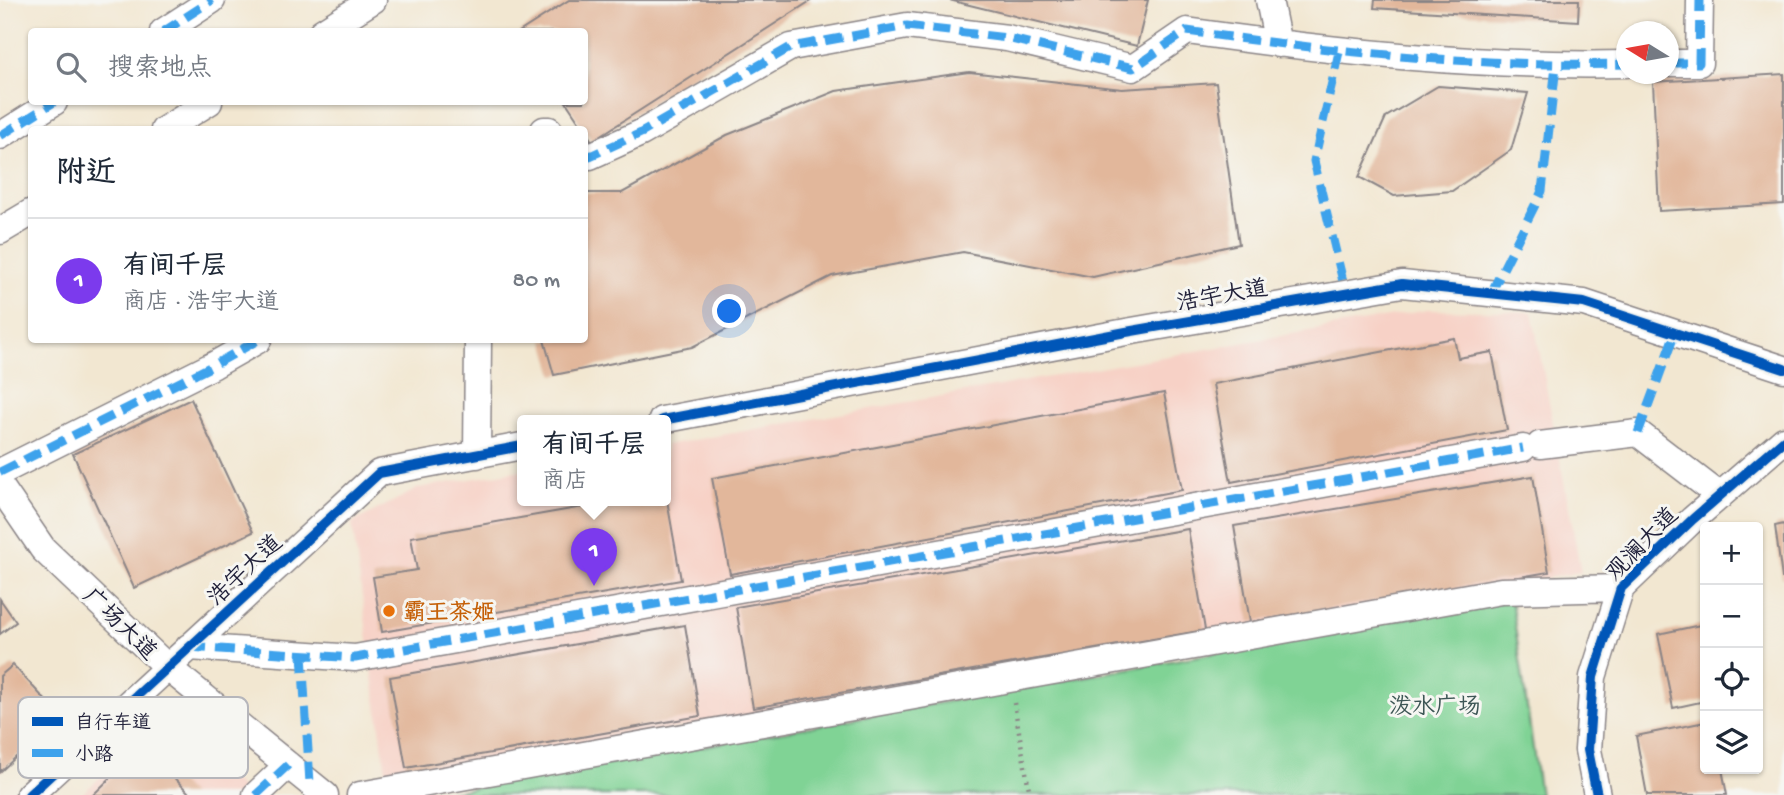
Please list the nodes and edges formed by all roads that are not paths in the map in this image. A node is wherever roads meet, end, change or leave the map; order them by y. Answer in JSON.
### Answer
{"nodes":[{"id":1,"x":212,"y":0,"type":"edge"},
{"id":2,"x":373,"y":0,"type":"edge"},
{"id":3,"x":1269,"y":0,"type":"edge"},
{"id":4,"x":1700,"y":0,"type":"edge"},
{"id":5,"x":169,"y":28,"type":"edge"},
{"id":6,"x":328,"y":28,"type":"edge"},
{"id":7,"x":1278,"y":44,"type":"junction"},
{"id":8,"x":1679,"y":63,"type":"edge"},
{"id":9,"x":1616,"y":64,"type":"edge"},
{"id":10,"x":49,"y":105,"type":"edge"},
{"id":11,"x":204,"y":105,"type":"edge"},
{"id":12,"x":170,"y":126,"type":"edge"},
{"id":13,"x":0,"y":136,"type":"edge"},
{"id":14,"x":588,"y":155,"type":"edge"},
{"id":15,"x":28,"y":214,"type":"edge"},
{"id":16,"x":0,"y":231,"type":"edge"},
{"id":17,"x":253,"y":343,"type":"edge"},
{"id":18,"x":478,"y":343,"type":"edge"},
{"id":19,"x":1784,"y":369,"type":"edge"},
{"id":20,"x":671,"y":418,"type":"edge"},
{"id":21,"x":1784,"y":440,"type":"edge"},
{"id":22,"x":517,"y":447,"type":"edge"},
{"id":23,"x":477,"y":455,"type":"junction"},
{"id":24,"x":0,"y":471,"type":"edge"},
{"id":25,"x":1720,"y":496,"type":"junction"},
{"id":26,"x":4,"y":500,"type":"edge"},
{"id":27,"x":1621,"y":588,"type":"junction"},
{"id":28,"x":189,"y":647,"type":"junction"},
{"id":29,"x":167,"y":667,"type":"junction"},
{"id":30,"x":135,"y":697,"type":"edge"},
{"id":31,"x":204,"y":697,"type":"edge"},
{"id":32,"x":248,"y":733,"type":"edge"},
{"id":33,"x":288,"y":765,"type":"junction"},
{"id":34,"x":47,"y":778,"type":"edge"},
{"id":35,"x":29,"y":795,"type":"edge"},
{"id":36,"x":256,"y":795,"type":"edge"},
{"id":37,"x":325,"y":795,"type":"edge"},
{"id":38,"x":359,"y":795,"type":"edge"},
{"id":39,"x":1597,"y":795,"type":"edge"}],
"edges":[{"from":1,"to":5,"type":"street"},
{"from":2,"to":6,"type":"street"},
{"from":3,"to":7,"type":"street"},
{"from":4,"to":8,"type":"street"},
{"from":7,"to":9,"type":"street"},
{"from":7,"to":14,"type":"street"},
{"from":10,"to":13,"type":"street"},
{"from":11,"to":12,"type":"street"},
{"from":15,"to":16,"type":"street"},
{"from":17,"to":24,"type":"street"},
{"from":18,"to":23,"type":"street"},
{"from":19,"to":20,"type":"street","name":"浩宇大道"},
{"from":21,"to":25,"type":"street","name":"观澜大道"},
{"from":22,"to":23,"type":"street","name":"浩宇大道"},
{"from":23,"to":28,"type":"street","name":"浩宇大道"},
{"from":25,"to":27,"type":"street","name":"观澜大道"},
{"from":25,"to":28,"type":"street"},
{"from":26,"to":29,"type":"street","name":"广场大道"},
{"from":27,"to":38,"type":"street"},
{"from":27,"to":39,"type":"street","name":"观澜大道"},
{"from":28,"to":29,"type":"street","name":"浩宇大道"},
{"from":29,"to":30,"type":"street","name":"浩宇大道"},
{"from":29,"to":31,"type":"street","name":"广场大道"},
{"from":32,"to":33,"type":"street","name":"广场大道"},
{"from":33,"to":36,"type":"street"},
{"from":33,"to":37,"type":"street","name":"广场大道"},
{"from":34,"to":35,"type":"street","name":"浩宇大道"}]}
